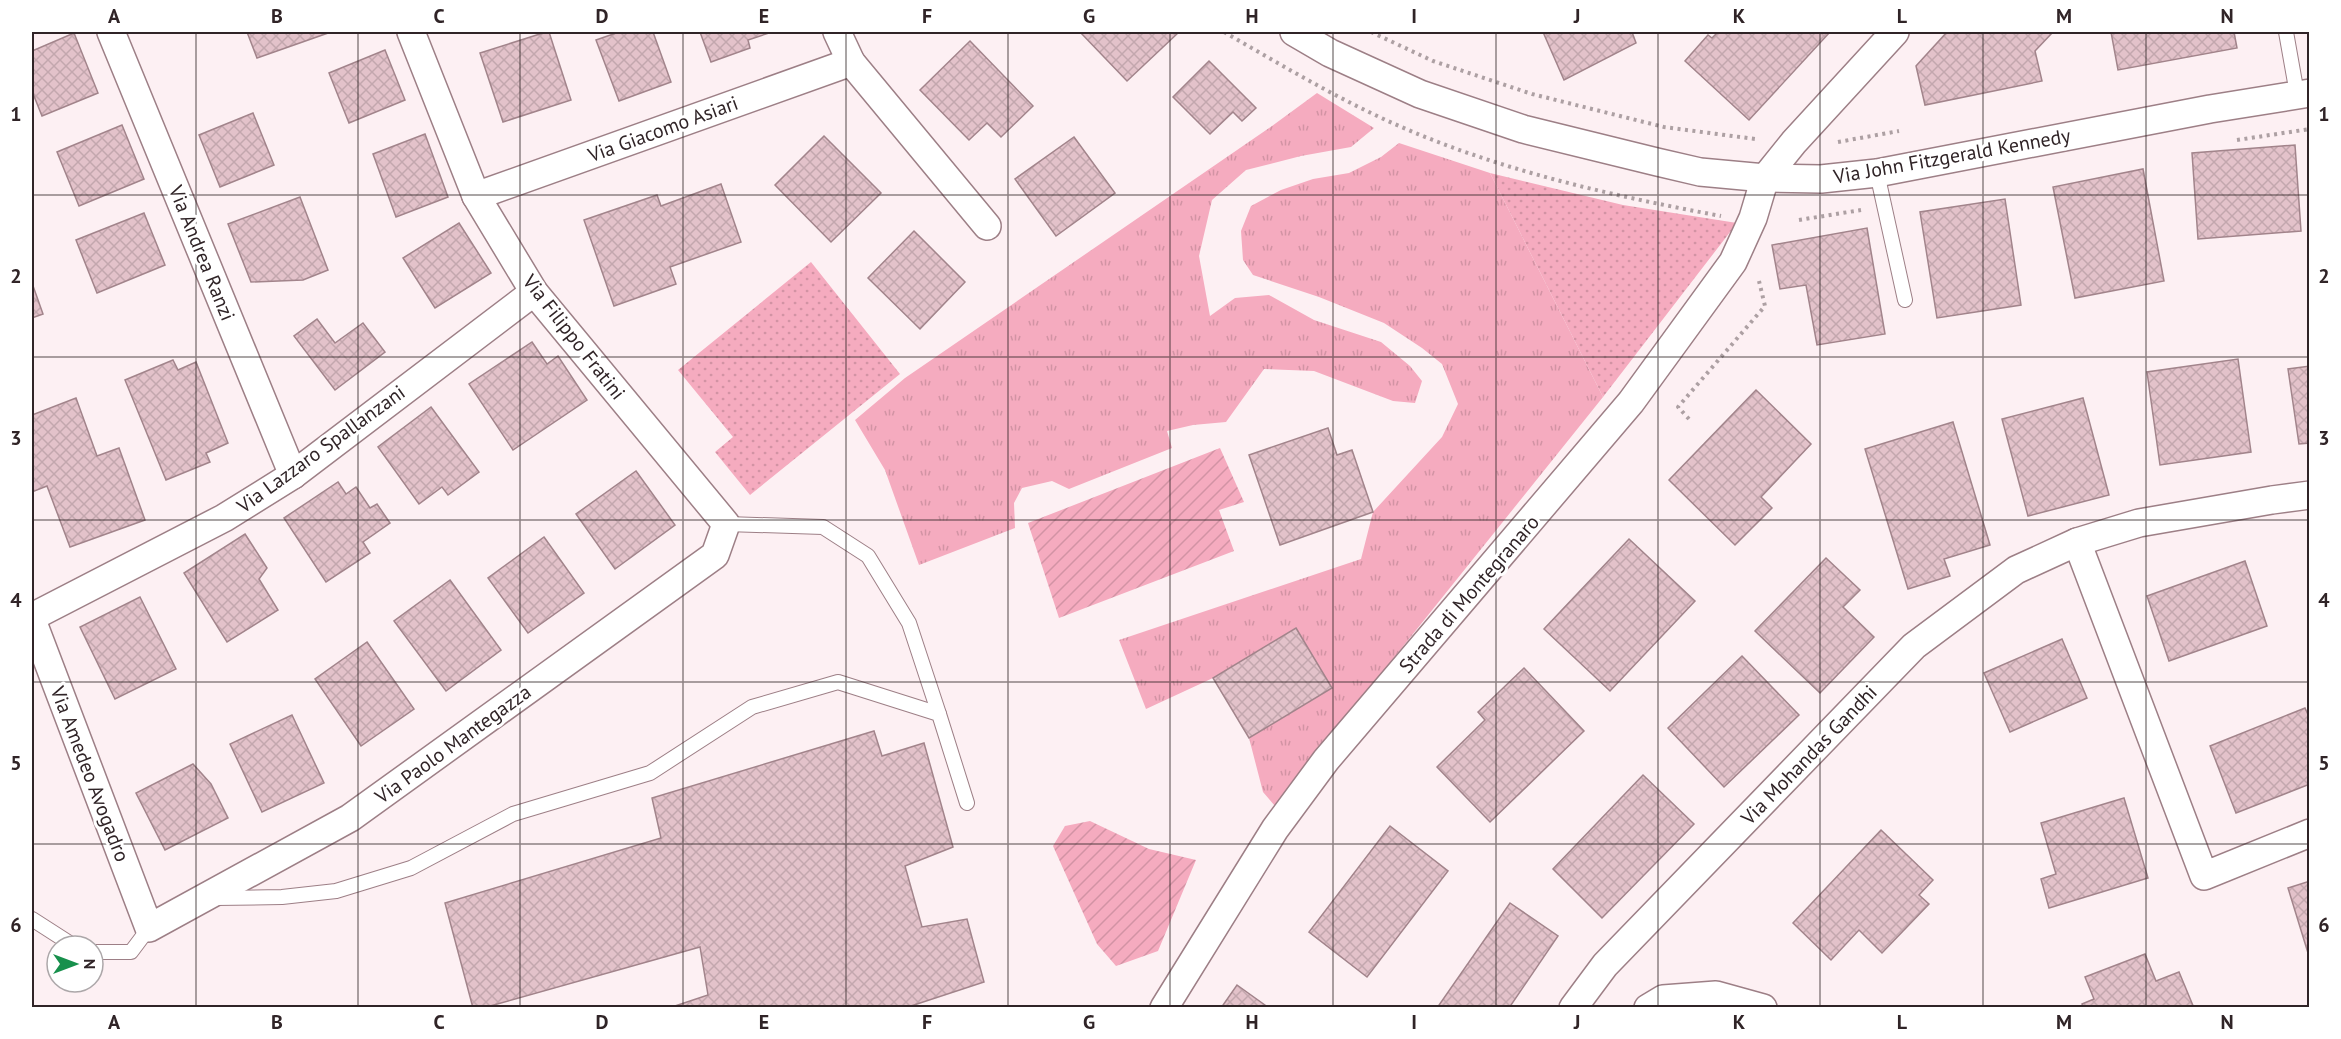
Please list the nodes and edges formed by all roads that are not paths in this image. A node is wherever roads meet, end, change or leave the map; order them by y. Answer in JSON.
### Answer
{"nodes":[{"id":1,"x":111,"y":32,"type":"edge"},
{"id":2,"x":411,"y":32,"type":"edge"},
{"id":3,"x":837,"y":32,"type":"edge"},
{"id":4,"x":1294,"y":32,"type":"edge"},
{"id":5,"x":1895,"y":32,"type":"edge"},
{"id":6,"x":2286,"y":32,"type":"edge"},
{"id":7,"x":851,"y":62,"type":"junction"},
{"id":8,"x":2303,"y":93,"type":"edge"},
{"id":9,"x":1877,"y":173,"type":"junction"},
{"id":10,"x":1765,"y":178,"type":"junction"},
{"id":11,"x":476,"y":196,"type":"junction"},
{"id":12,"x":987,"y":226,"type":"dead end"},
{"id":13,"x":534,"y":292,"type":"junction"},
{"id":14,"x":1905,"y":300,"type":"dead end"},
{"id":15,"x":293,"y":475,"type":"junction"},
{"id":16,"x":2310,"y":495,"type":"edge"},
{"id":17,"x":726,"y":524,"type":"junction"},
{"id":18,"x":2078,"y":542,"type":"junction"},
{"id":19,"x":32,"y":618,"type":"edge"},
{"id":20,"x":939,"y":714,"type":"junction"},
{"id":21,"x":967,"y":803,"type":"dead end"},
{"id":22,"x":2310,"y":833,"type":"edge"},
{"id":23,"x":204,"y":898,"type":"junction"},
{"id":24,"x":32,"y":919,"type":"edge"},
{"id":25,"x":149,"y":928,"type":"junction"},
{"id":26,"x":55,"y":934,"type":"edge"},
{"id":27,"x":105,"y":952,"type":"edge"},
{"id":28,"x":1164,"y":1008,"type":"edge"},
{"id":29,"x":1574,"y":1008,"type":"edge"},
{"id":30,"x":1648,"y":1008,"type":"edge"},
{"id":31,"x":1763,"y":1008,"type":"edge"}],
"edges":[{"from":1,"to":15,"type":"street","name":"Via Andrea Ranzi"},
{"from":2,"to":11,"type":"street","name":"Via Filippo Fratini"},
{"from":3,"to":7,"type":"street"},
{"from":4,"to":10,"type":"street","name":"Via John Fitzgerald Kennedy"},
{"from":5,"to":10,"type":"street"},
{"from":6,"to":8,"type":"lane"},
{"from":7,"to":11,"type":"street","name":"Via Giacomo Asiari"},
{"from":7,"to":12,"type":"street"},
{"from":8,"to":9,"type":"street","name":"Via John Fitzgerald Kennedy"},
{"from":9,"to":10,"type":"street","name":"Via John Fitzgerald Kennedy"},
{"from":9,"to":14,"type":"lane"},
{"from":10,"to":28,"type":"street","name":"Strada di Montegranaro"},
{"from":11,"to":13,"type":"street","name":"Via Filippo Fratini"},
{"from":13,"to":15,"type":"street","name":"Via Lazzaro Spallanzani"},
{"from":13,"to":17,"type":"street","name":"Via Filippo Fratini"},
{"from":15,"to":19,"type":"street","name":"Via Lazzaro Spallanzani"},
{"from":16,"to":18,"type":"street","name":"Via Mohandas Gandhi"},
{"from":17,"to":20,"type":"lane"},
{"from":17,"to":23,"type":"street","name":"Via Paolo Mantegazza"},
{"from":18,"to":22,"type":"street"},
{"from":18,"to":29,"type":"street","name":"Via Mohandas Gandhi"},
{"from":19,"to":25,"type":"street","name":"Via Amedeo Avogadro"},
{"from":20,"to":21,"type":"lane"},
{"from":20,"to":23,"type":"lane"},
{"from":23,"to":25,"type":"street","name":"Via Paolo Mantegazza"},
{"from":24,"to":26,"type":"lane"},
{"from":25,"to":27,"type":"lane"},
{"from":30,"to":31,"type":"street"}]}
